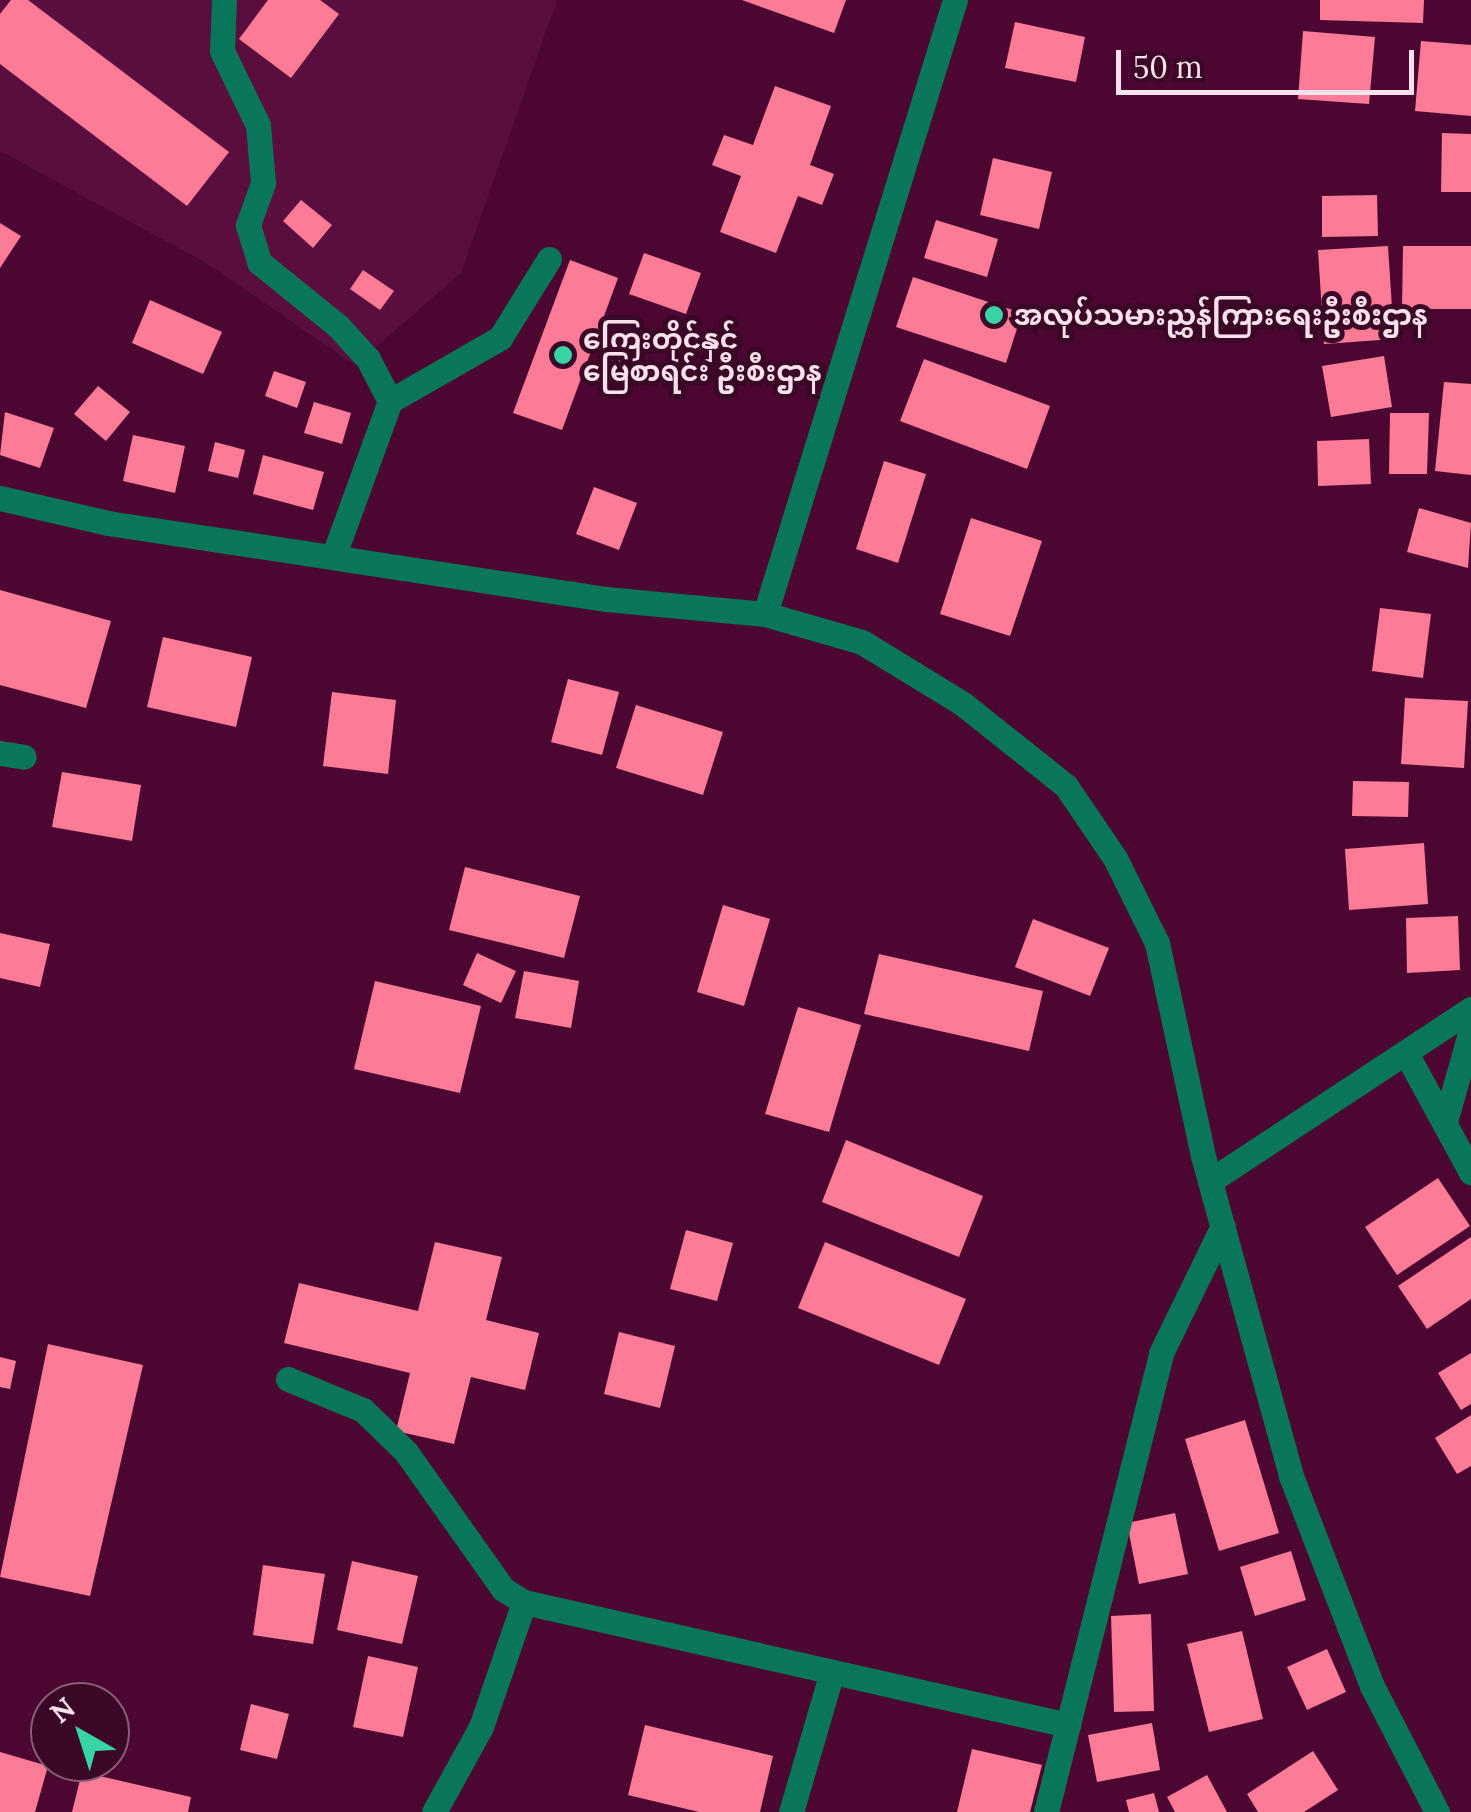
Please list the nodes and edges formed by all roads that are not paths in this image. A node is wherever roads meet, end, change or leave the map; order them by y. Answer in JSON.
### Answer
{"nodes":[{"id":1,"x":224,"y":0,"type":"edge"},
{"id":2,"x":955,"y":0,"type":"edge"},
{"id":3,"x":549,"y":259,"type":"dead end"},
{"id":4,"x":390,"y":401,"type":"junction"},
{"id":5,"x":0,"y":498,"type":"edge"},
{"id":6,"x":335,"y":552,"type":"junction"},
{"id":7,"x":765,"y":614,"type":"junction"},
{"id":8,"x":1471,"y":1009,"type":"edge"},
{"id":9,"x":1471,"y":1030,"type":"edge"},
{"id":10,"x":1406,"y":1053,"type":"junction"},
{"id":11,"x":1446,"y":1118,"type":"junction"},
{"id":12,"x":1471,"y":1172,"type":"edge"},
{"id":13,"x":1210,"y":1181,"type":"junction"},
{"id":14,"x":1223,"y":1226,"type":"junction"},
{"id":15,"x":288,"y":1379,"type":"dead end"},
{"id":16,"x":524,"y":1602,"type":"junction"},
{"id":17,"x":832,"y":1672,"type":"junction"},
{"id":18,"x":1068,"y":1724,"type":"junction"},
{"id":19,"x":434,"y":1812,"type":"edge"},
{"id":20,"x":791,"y":1812,"type":"edge"},
{"id":21,"x":1046,"y":1812,"type":"edge"},
{"id":22,"x":1437,"y":1812,"type":"edge"}],
"edges":[{"from":1,"to":4,"type":"street"},
{"from":2,"to":7,"type":"street"},
{"from":3,"to":4,"type":"street"},
{"from":4,"to":6,"type":"street"},
{"from":5,"to":6,"type":"street"},
{"from":6,"to":7,"type":"street"},
{"from":7,"to":13,"type":"street"},
{"from":8,"to":10,"type":"street"},
{"from":9,"to":11,"type":"street"},
{"from":10,"to":11,"type":"street"},
{"from":10,"to":13,"type":"street"},
{"from":11,"to":12,"type":"street"},
{"from":13,"to":14,"type":"street"},
{"from":14,"to":18,"type":"street"},
{"from":14,"to":22,"type":"street"},
{"from":15,"to":16,"type":"street"},
{"from":16,"to":17,"type":"street"},
{"from":16,"to":19,"type":"street"},
{"from":17,"to":18,"type":"street"},
{"from":17,"to":20,"type":"street"},
{"from":18,"to":21,"type":"street"}]}
